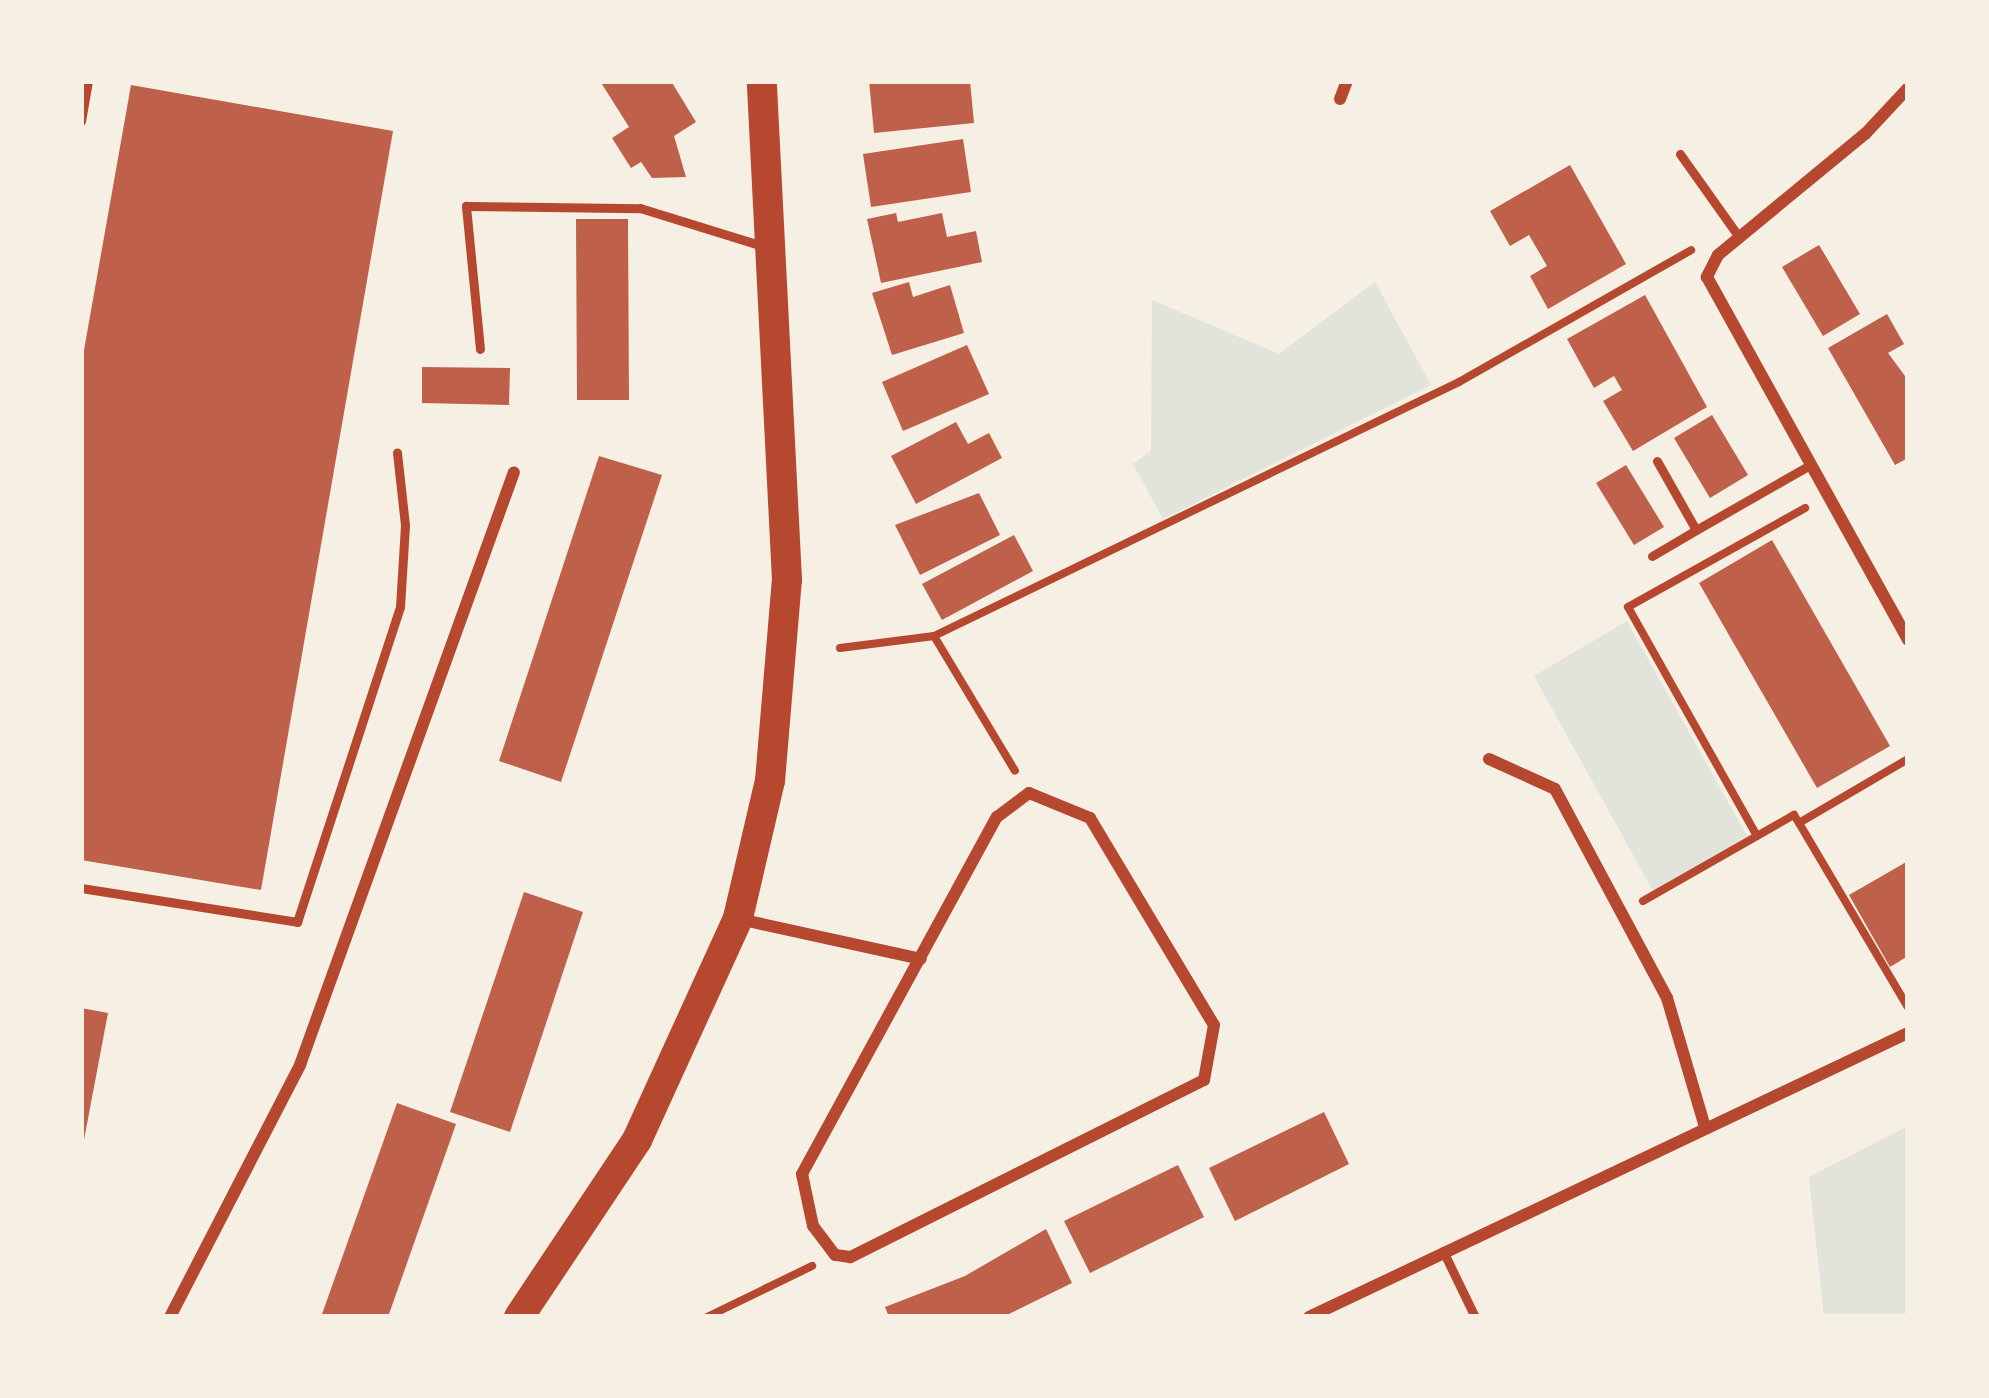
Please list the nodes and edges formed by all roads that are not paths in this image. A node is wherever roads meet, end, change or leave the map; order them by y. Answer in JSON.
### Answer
{"nodes":[{"id":1,"x":88,"y":81,"type":"edge"},
{"id":2,"x":762,"y":81,"type":"edge"},
{"id":3,"x":1347,"y":81,"type":"edge"},
{"id":4,"x":1908,"y":88,"type":"edge"},
{"id":5,"x":1340,"y":99,"type":"dead end"},
{"id":6,"x":81,"y":121,"type":"edge"},
{"id":7,"x":1680,"y":154,"type":"dead end"},
{"id":8,"x":1739,"y":237,"type":"junction"},
{"id":9,"x":766,"y":247,"type":"junction"},
{"id":10,"x":480,"y":350,"type":"dead end"},
{"id":11,"x":397,"y":452,"type":"dead end"},
{"id":12,"x":1657,"y":460,"type":"dead end"},
{"id":13,"x":1810,"y":465,"type":"junction"},
{"id":14,"x":514,"y":472,"type":"dead end"},
{"id":15,"x":1696,"y":530,"type":"junction"},
{"id":16,"x":1652,"y":556,"type":"dead end"},
{"id":17,"x":1908,"y":640,"type":"edge"},
{"id":18,"x":1489,"y":759,"type":"dead end"},
{"id":19,"x":81,"y":888,"type":"edge"},
{"id":20,"x":738,"y":918,"type":"junction"},
{"id":21,"x":922,"y":959,"type":"junction"},
{"id":22,"x":1908,"y":1033,"type":"edge"},
{"id":23,"x":1704,"y":1124,"type":"junction"},
{"id":24,"x":1443,"y":1250,"type":"junction"},
{"id":25,"x":170,"y":1317,"type":"edge"},
{"id":26,"x":519,"y":1317,"type":"edge"},
{"id":27,"x":1310,"y":1317,"type":"edge"},
{"id":28,"x":1474,"y":1317,"type":"edge"}],
"edges":[{"from":1,"to":6,"type":"lane"},
{"from":2,"to":9,"type":"main road"},
{"from":3,"to":5,"type":"street"},
{"from":4,"to":8,"type":"street"},
{"from":7,"to":8,"type":"lane"},
{"from":8,"to":13,"type":"street"},
{"from":9,"to":10,"type":"lane"},
{"from":9,"to":20,"type":"main road"},
{"from":11,"to":19,"type":"lane"},
{"from":12,"to":15,"type":"lane"},
{"from":13,"to":15,"type":"lane"},
{"from":13,"to":17,"type":"street"},
{"from":14,"to":25,"type":"street"},
{"from":15,"to":16,"type":"lane"},
{"from":18,"to":23,"type":"street"},
{"from":20,"to":21,"type":"street"},
{"from":20,"to":26,"type":"main road"},
{"from":21,"to":21,"type":"street"},
{"from":22,"to":23,"type":"street"},
{"from":23,"to":24,"type":"street"},
{"from":24,"to":27,"type":"street"},
{"from":24,"to":28,"type":"lane"}]}
